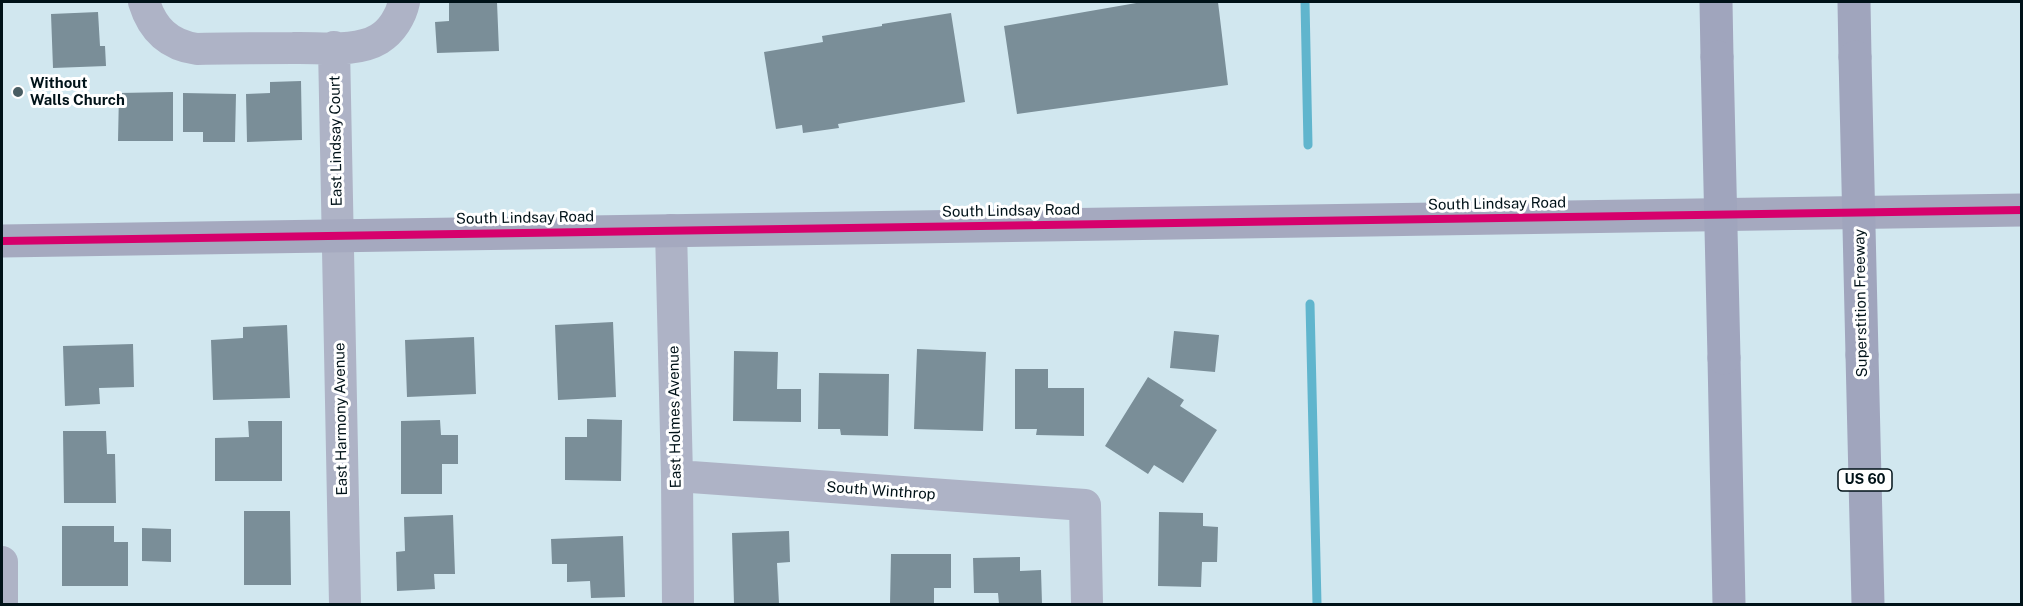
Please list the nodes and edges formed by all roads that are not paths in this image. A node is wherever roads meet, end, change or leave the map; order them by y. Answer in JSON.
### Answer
{"nodes":[{"id":1,"x":144,"y":2,"type":"edge"},
{"id":2,"x":404,"y":2,"type":"edge"},
{"id":3,"x":1716,"y":2,"type":"edge"},
{"id":4,"x":1854,"y":2,"type":"edge"},
{"id":5,"x":334,"y":47,"type":"junction"},
{"id":6,"x":2022,"y":210,"type":"edge"},
{"id":7,"x":671,"y":230,"type":"junction"},
{"id":8,"x":338,"y":234,"type":"junction"},
{"id":9,"x":2,"y":241,"type":"edge"},
{"id":10,"x":677,"y":476,"type":"junction"},
{"id":11,"x":2,"y":562,"type":"edge"},
{"id":12,"x":2,"y":604,"type":"edge"},
{"id":13,"x":345,"y":604,"type":"edge"},
{"id":14,"x":678,"y":604,"type":"edge"},
{"id":15,"x":1087,"y":604,"type":"edge"},
{"id":16,"x":1729,"y":604,"type":"edge"},
{"id":17,"x":1868,"y":604,"type":"edge"}],
"edges":[{"from":1,"to":5,"type":"street"},
{"from":2,"to":5,"type":"street"},
{"from":3,"to":16,"type":"highway","bridge":true},
{"from":4,"to":17,"type":"highway","name":"Superstition Freeway","number":"US 60","bridge":true},
{"from":5,"to":8,"type":"street","name":"East Lindsay Court"},
{"from":6,"to":7,"type":"main road","name":"South Lindsay Road"},
{"from":7,"to":8,"type":"main road","name":"South Lindsay Road"},
{"from":7,"to":10,"type":"street","name":"East Holmes Avenue"},
{"from":8,"to":9,"type":"main road","name":"South Lindsay Road"},
{"from":8,"to":13,"type":"street","name":"East Harmony Avenue"},
{"from":10,"to":14,"type":"street","name":"East Holmes Avenue"},
{"from":10,"to":15,"type":"street","name":"South Winthrop"},
{"from":11,"to":12,"type":"street"}]}
